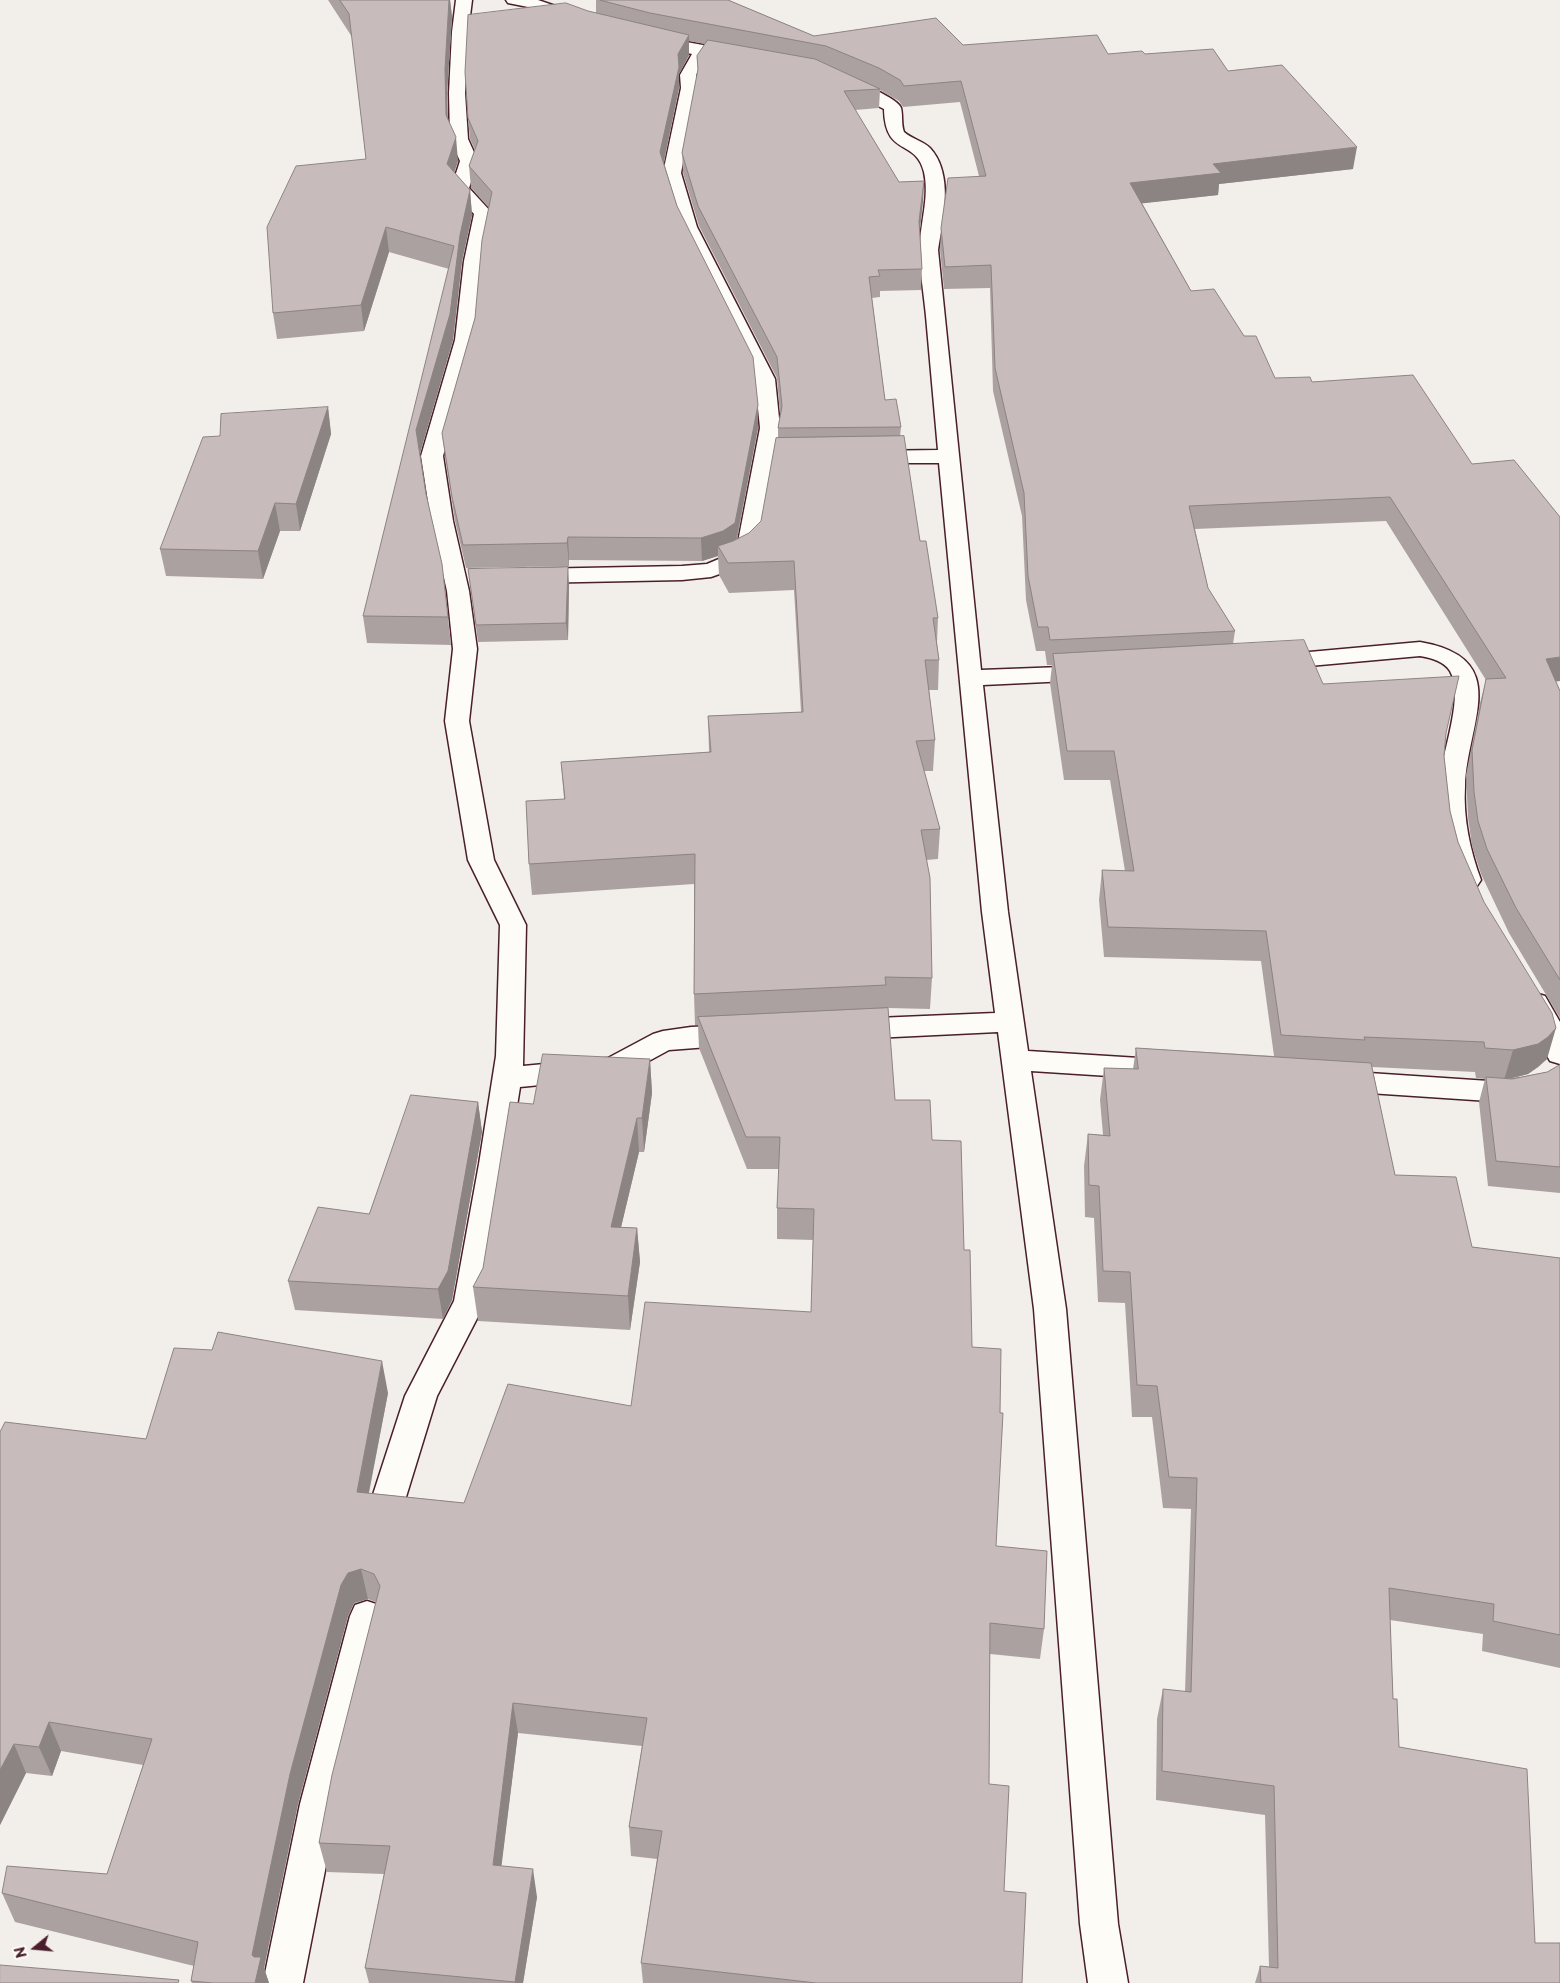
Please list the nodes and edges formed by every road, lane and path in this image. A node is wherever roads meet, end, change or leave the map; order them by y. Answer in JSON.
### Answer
{"nodes":[{"id":1,"x":464,"y":0,"type":"edge"},
{"id":2,"x":514,"y":0,"type":"edge"},
{"id":3,"x":596,"y":26,"type":"edge"},
{"id":4,"x":630,"y":35,"type":"edge"},
{"id":5,"x":703,"y":50,"type":"junction"},
{"id":6,"x":765,"y":64,"type":"edge"},
{"id":7,"x":819,"y":73,"type":"edge"},
{"id":8,"x":950,"y":456,"type":"junction"},
{"id":9,"x":852,"y":457,"type":"edge"},
{"id":10,"x":514,"y":576,"type":"edge"},
{"id":11,"x":1257,"y":664,"type":"edge"},
{"id":12,"x":1109,"y":672,"type":"edge"},
{"id":13,"x":970,"y":678,"type":"junction"},
{"id":14,"x":1478,"y":902,"type":"edge"},
{"id":15,"x":1523,"y":984,"type":"edge"},
{"id":16,"x":1010,"y":1022,"type":"junction"},
{"id":17,"x":831,"y":1030,"type":"edge"},
{"id":18,"x":761,"y":1034,"type":"edge"},
{"id":19,"x":1016,"y":1060,"type":"junction"},
{"id":20,"x":1553,"y":1070,"type":"edge"},
{"id":21,"x":1195,"y":1072,"type":"edge"},
{"id":22,"x":507,"y":1078,"type":"junction"},
{"id":23,"x":1315,"y":1080,"type":"edge"},
{"id":24,"x":385,"y":1510,"type":"edge"},
{"id":25,"x":367,"y":1616,"type":"dead end"},
{"id":26,"x":283,"y":1983,"type":"edge"},
{"id":27,"x":1108,"y":1983,"type":"edge"}],
"edges":[{"from":1,"to":22,"type":"street"},
{"from":2,"to":3,"type":"street"},
{"from":4,"to":5,"type":"street"},
{"from":5,"to":6,"type":"street"},
{"from":5,"to":10,"type":"street"},
{"from":7,"to":8,"type":"street"},
{"from":8,"to":9,"type":"street"},
{"from":8,"to":13,"type":"street"},
{"from":11,"to":14,"type":"street"},
{"from":12,"to":13,"type":"street"},
{"from":13,"to":16,"type":"street"},
{"from":15,"to":20,"type":"street"},
{"from":16,"to":17,"type":"street"},
{"from":16,"to":19,"type":"street"},
{"from":18,"to":22,"type":"street"},
{"from":19,"to":21,"type":"street"},
{"from":19,"to":27,"type":"street"},
{"from":20,"to":23,"type":"street"},
{"from":22,"to":24,"type":"street"},
{"from":25,"to":26,"type":"street"}]}
